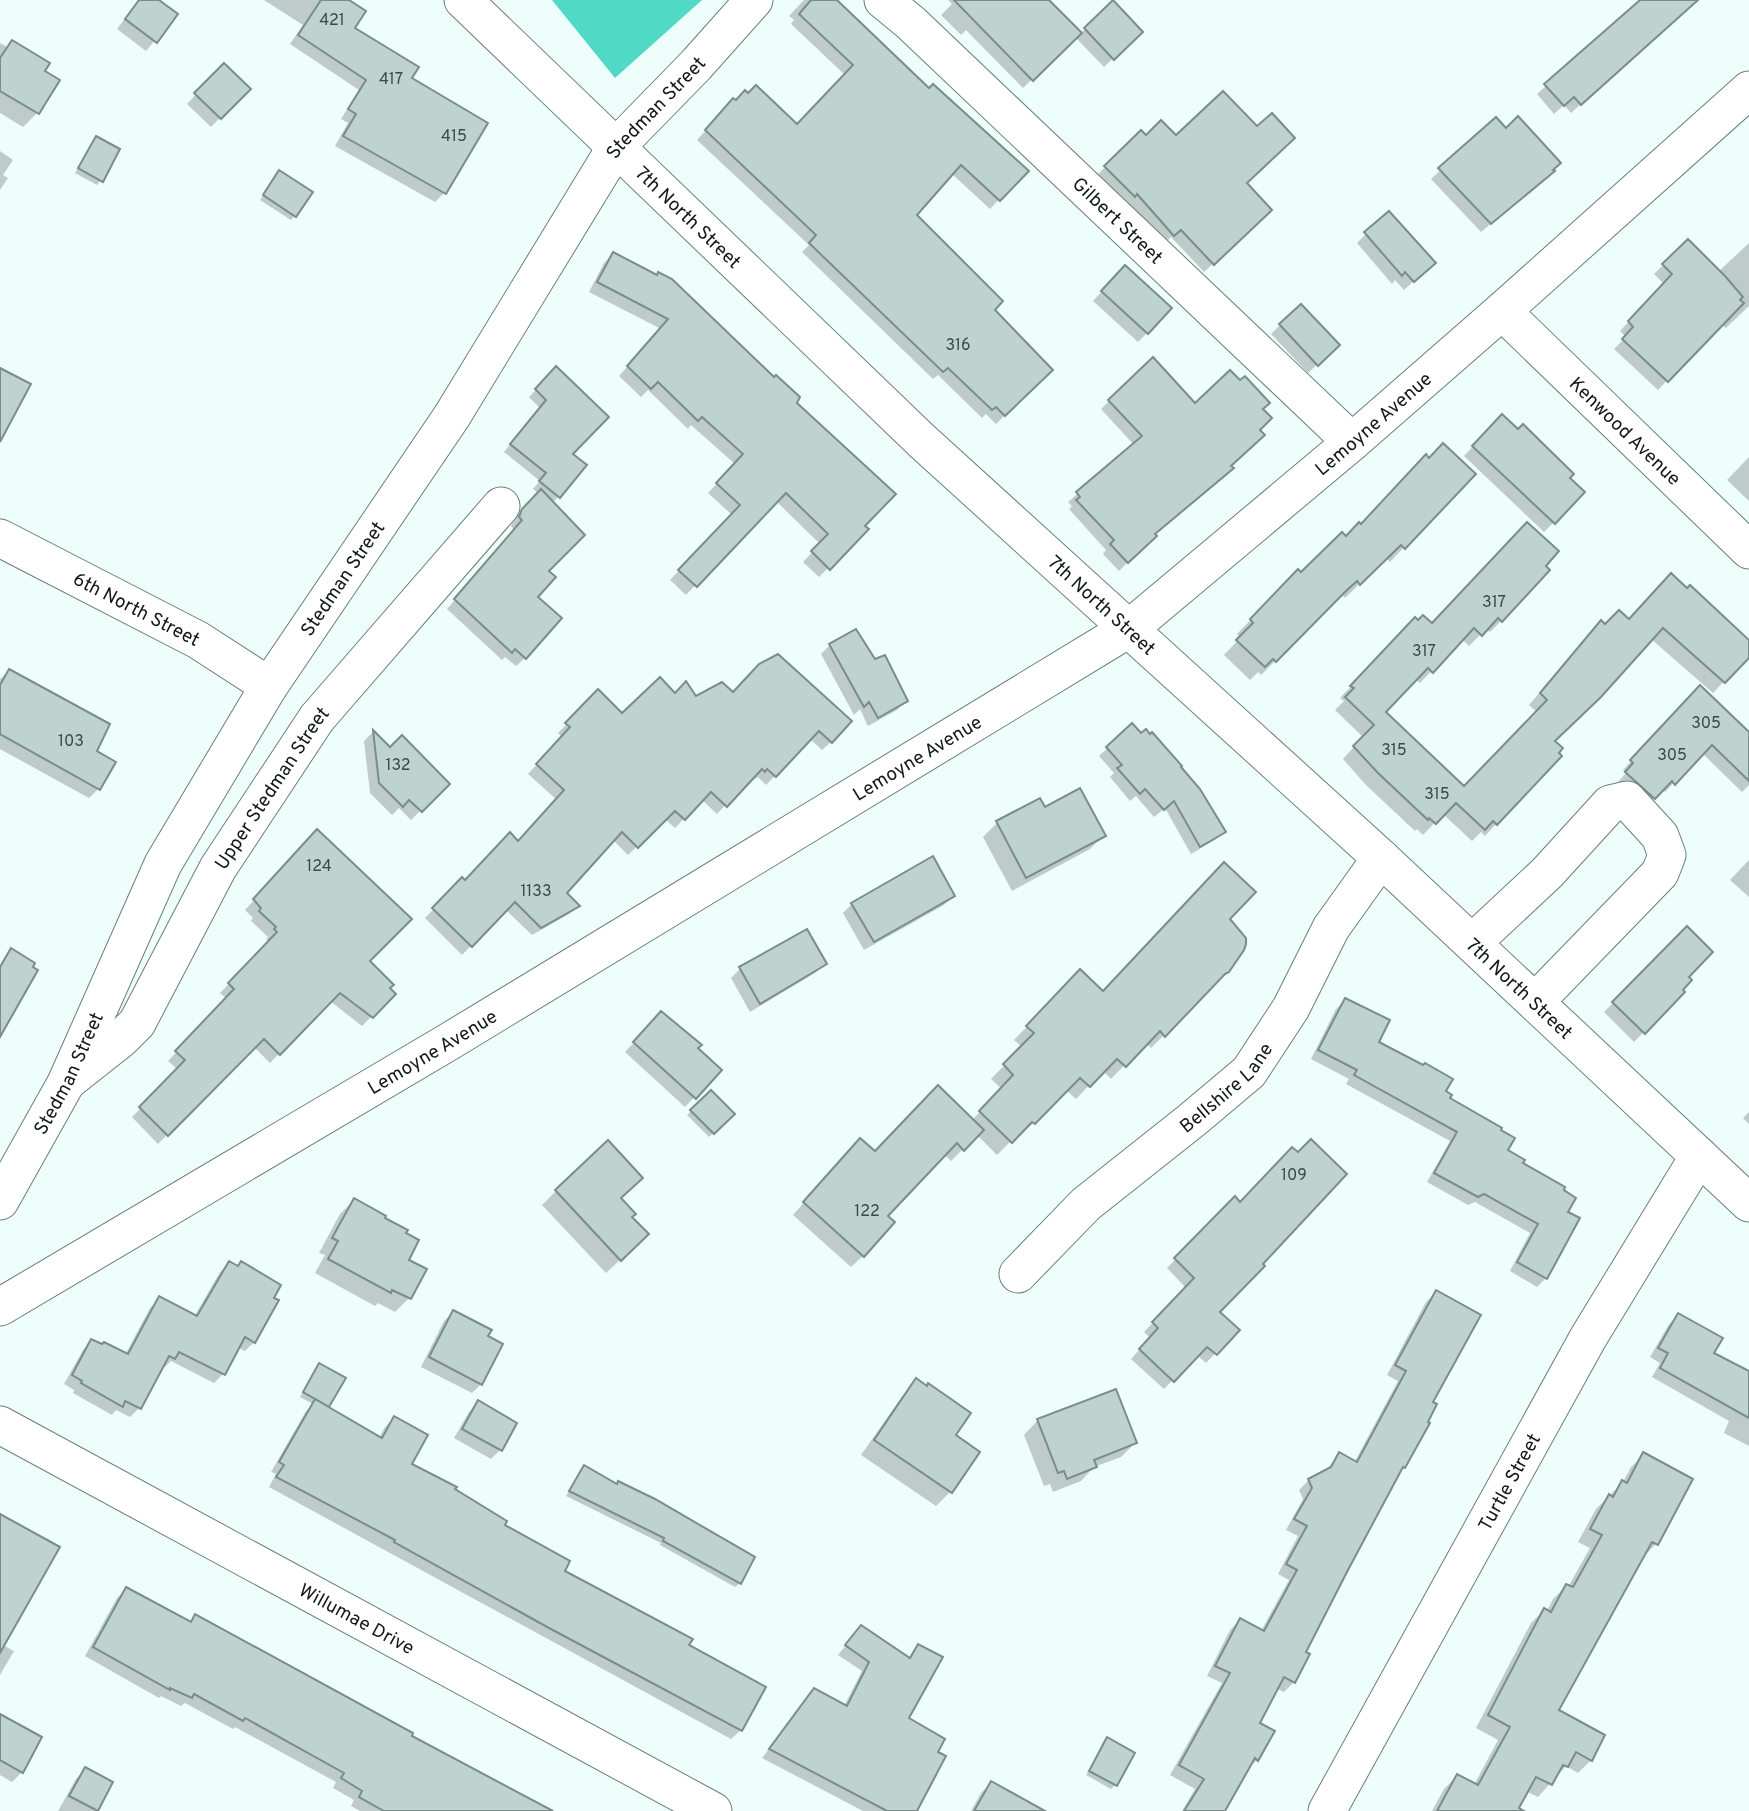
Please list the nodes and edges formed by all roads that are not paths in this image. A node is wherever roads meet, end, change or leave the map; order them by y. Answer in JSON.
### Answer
{"nodes":[{"id":1,"x":463,"y":0,"type":"edge"},
{"id":2,"x":754,"y":0,"type":"edge"},
{"id":3,"x":883,"y":0,"type":"edge"},
{"id":4,"x":1749,"y":89,"type":"edge"},
{"id":5,"x":616,"y":146,"type":"junction"},
{"id":6,"x":1502,"y":311,"type":"junction"},
{"id":7,"x":1352,"y":442,"type":"junction"},
{"id":8,"x":501,"y":506,"type":"dead end"},
{"id":9,"x":9,"y":541,"type":"edge"},
{"id":10,"x":1749,"y":550,"type":"edge"},
{"id":11,"x":1130,"y":628,"type":"junction"},
{"id":12,"x":270,"y":686,"type":"junction"},
{"id":13,"x":1381,"y":858,"type":"junction"},
{"id":14,"x":1472,"y":943,"type":"junction"},
{"id":15,"x":1535,"y":1002,"type":"junction"},
{"id":16,"x":66,"y":1083,"type":"junction"},
{"id":17,"x":1699,"y":1156,"type":"junction"},
{"id":18,"x":0,"y":1201,"type":"edge"},
{"id":19,"x":1749,"y":1203,"type":"edge"},
{"id":20,"x":1018,"y":1274,"type":"dead end"},
{"id":21,"x":0,"y":1307,"type":"edge"},
{"id":22,"x":0,"y":1425,"type":"edge"},
{"id":23,"x":713,"y":1811,"type":"edge"},
{"id":24,"x":1327,"y":1811,"type":"edge"}],
"edges":[{"from":1,"to":5,"type":"street","name":"7th North Street"},
{"from":2,"to":5,"type":"street","name":"Stedman Street"},
{"from":3,"to":7,"type":"street","name":"Gilbert Street"},
{"from":4,"to":6,"type":"street","name":"Lemoyne Avenue"},
{"from":5,"to":11,"type":"street","name":"7th North Street"},
{"from":5,"to":12,"type":"street","name":"Stedman Street"},
{"from":6,"to":7,"type":"street","name":"Lemoyne Avenue"},
{"from":6,"to":10,"type":"street","name":"Kenwood Avenue"},
{"from":7,"to":11,"type":"street","name":"Lemoyne Avenue"},
{"from":8,"to":16,"type":"street","name":"Upper Stedman Street"},
{"from":9,"to":12,"type":"street","name":"6th North Street"},
{"from":11,"to":13,"type":"street","name":"7th North Street"},
{"from":11,"to":21,"type":"street","name":"Lemoyne Avenue"},
{"from":12,"to":16,"type":"street","name":"Stedman Street"},
{"from":13,"to":14,"type":"street","name":"7th North Street"},
{"from":13,"to":20,"type":"street","name":"Bellshire Lane"},
{"from":14,"to":15,"type":"street","name":"7th North Street"},
{"from":14,"to":15,"type":"street"},
{"from":15,"to":17,"type":"street","name":"7th North Street"},
{"from":16,"to":18,"type":"street","name":"Stedman Street"},
{"from":17,"to":19,"type":"street","name":"7th North Street"},
{"from":17,"to":24,"type":"street","name":"Turtle Street"},
{"from":22,"to":23,"type":"street","name":"Willumae Drive"}]}
